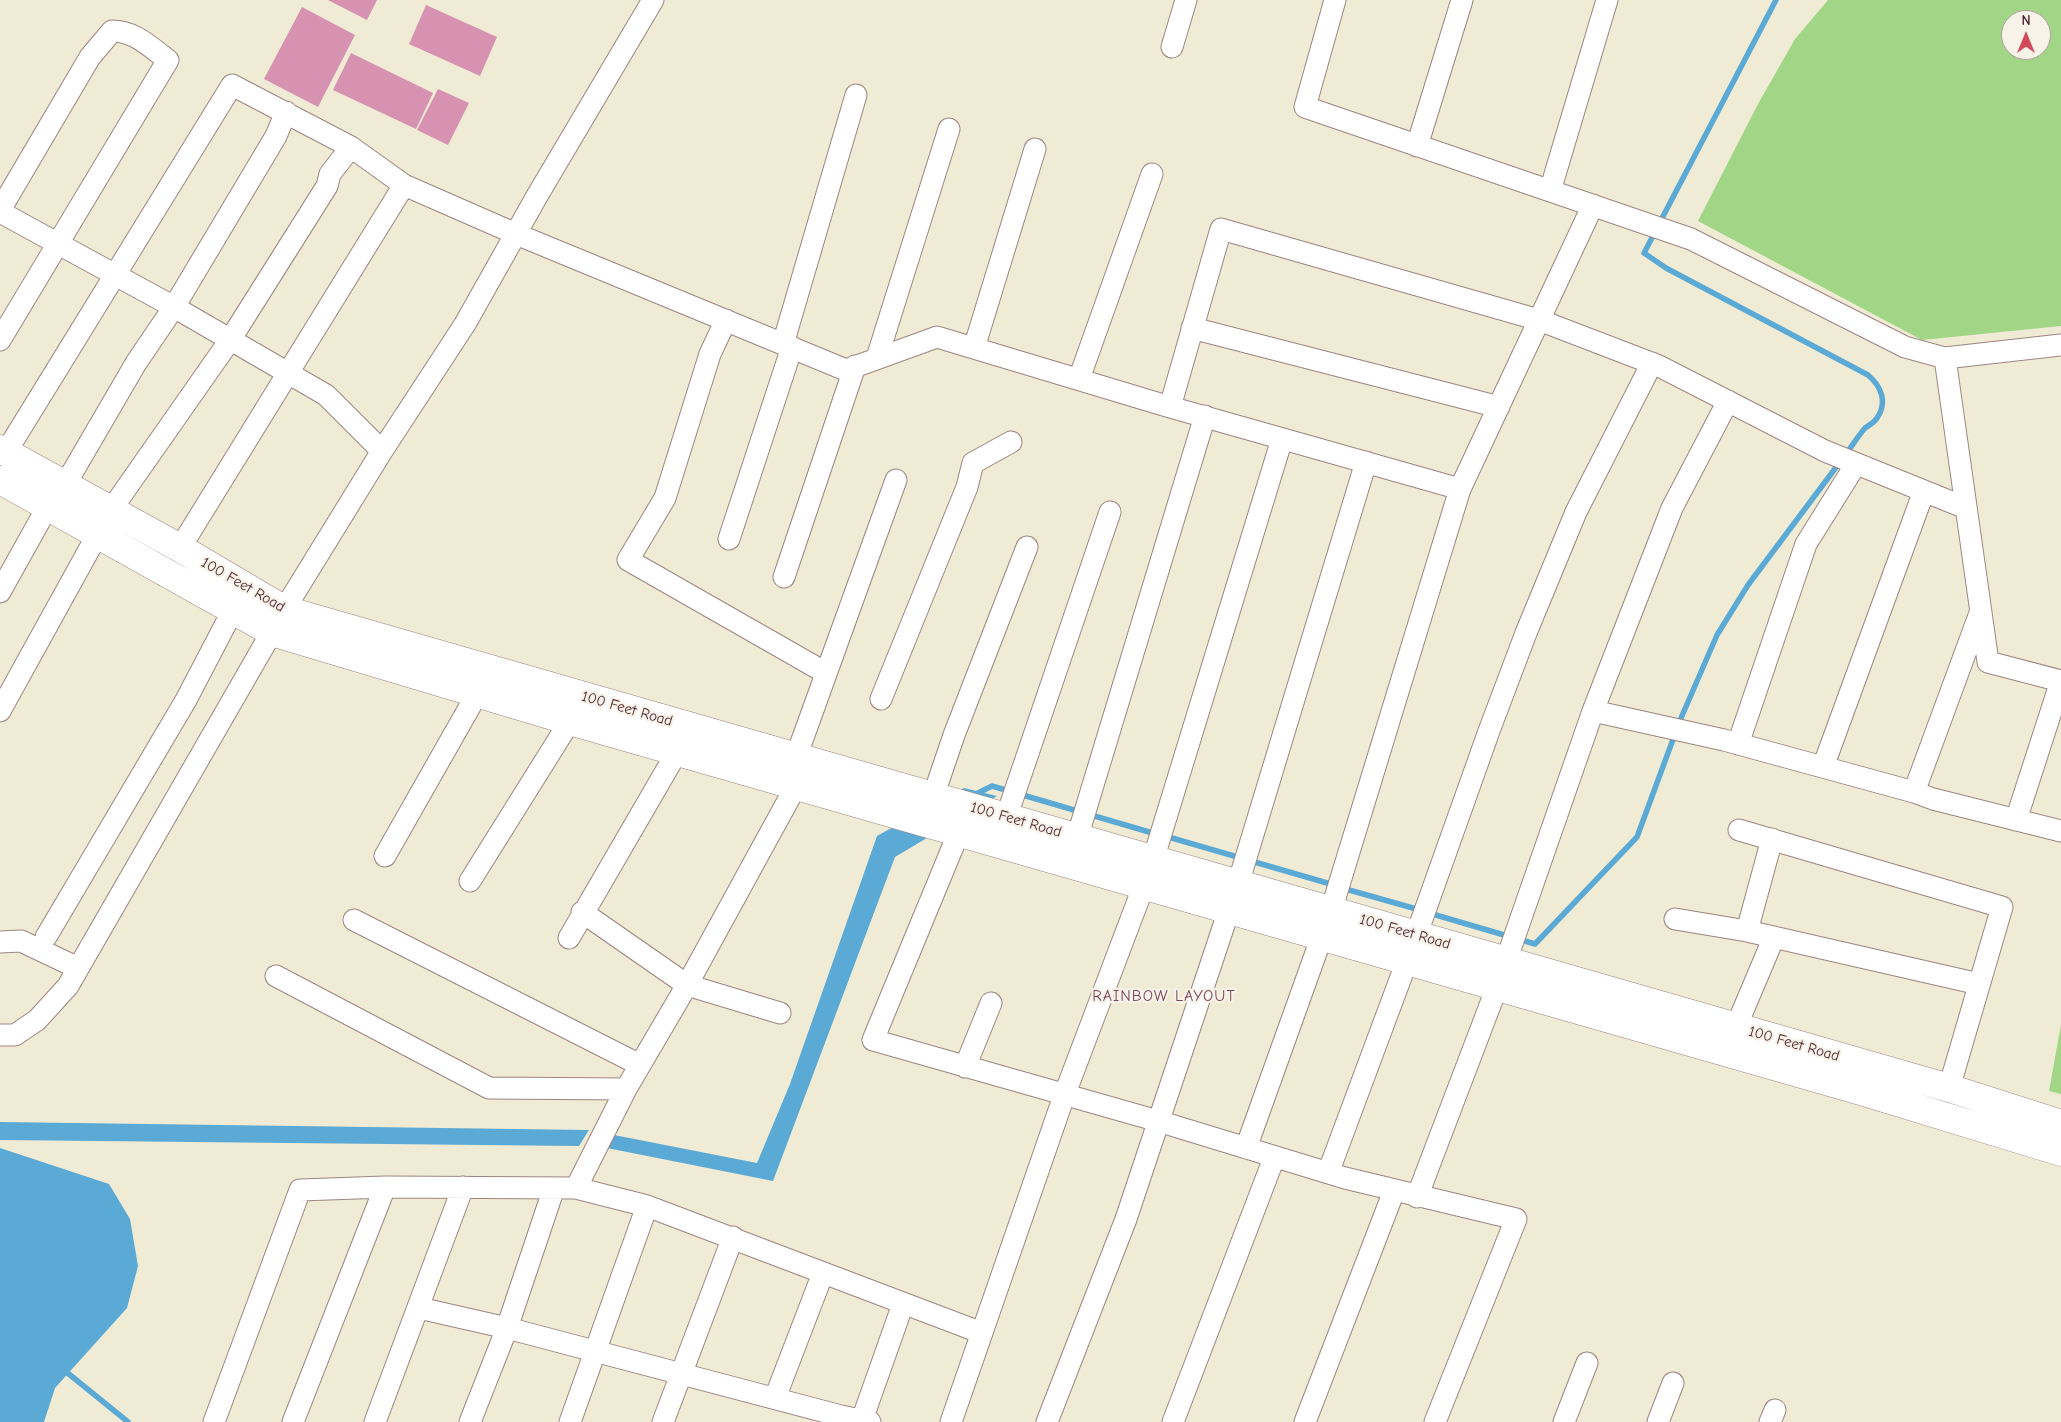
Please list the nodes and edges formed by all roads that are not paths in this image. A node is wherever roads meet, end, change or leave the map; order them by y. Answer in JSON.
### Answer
{"nodes":[{"id":1,"x":653,"y":0,"type":"edge"},
{"id":2,"x":1186,"y":0,"type":"edge"},
{"id":3,"x":1335,"y":0,"type":"edge"},
{"id":4,"x":1462,"y":0,"type":"edge"},
{"id":5,"x":1607,"y":0,"type":"edge"},
{"id":6,"x":1172,"y":48,"type":"dead end"},
{"id":7,"x":856,"y":95,"type":"dead end"},
{"id":8,"x":286,"y":112,"type":"junction"},
{"id":9,"x":949,"y":129,"type":"dead end"},
{"id":10,"x":1417,"y":146,"type":"junction"},
{"id":11,"x":350,"y":147,"type":"junction"},
{"id":12,"x":1035,"y":149,"type":"dead end"},
{"id":13,"x":1152,"y":174,"type":"dead end"},
{"id":14,"x":404,"y":185,"type":"junction"},
{"id":15,"x":1550,"y":191,"type":"junction"},
{"id":16,"x":1593,"y":206,"type":"junction"},
{"id":17,"x":0,"y":211,"type":"edge"},
{"id":18,"x":516,"y":234,"type":"junction"},
{"id":19,"x":58,"y":245,"type":"junction"},
{"id":20,"x":114,"y":275,"type":"junction"},
{"id":21,"x":174,"y":306,"type":"junction"},
{"id":22,"x":726,"y":320,"type":"junction"},
{"id":23,"x":1539,"y":320,"type":"junction"},
{"id":24,"x":1192,"y":328,"type":"junction"},
{"id":25,"x":0,"y":340,"type":"edge"},
{"id":26,"x":230,"y":340,"type":"junction"},
{"id":27,"x":2061,"y":345,"type":"edge"},
{"id":28,"x":788,"y":346,"type":"junction"},
{"id":29,"x":974,"y":348,"type":"junction"},
{"id":30,"x":877,"y":358,"type":"junction"},
{"id":31,"x":1945,"y":358,"type":"junction"},
{"id":32,"x":1652,"y":363,"type":"junction"},
{"id":33,"x":855,"y":366,"type":"junction"},
{"id":34,"x":289,"y":373,"type":"junction"},
{"id":35,"x":1079,"y":379,"type":"junction"},
{"id":36,"x":1728,"y":401,"type":"junction"},
{"id":37,"x":1170,"y":407,"type":"junction"},
{"id":38,"x":1499,"y":407,"type":"junction"},
{"id":39,"x":1205,"y":416,"type":"junction"},
{"id":40,"x":1282,"y":438,"type":"junction"},
{"id":41,"x":1011,"y":442,"type":"dead end"},
{"id":42,"x":3,"y":450,"type":"edge"},
{"id":43,"x":382,"y":451,"type":"junction"},
{"id":44,"x":1366,"y":462,"type":"junction"},
{"id":45,"x":1856,"y":464,"type":"junction"},
{"id":46,"x":0,"y":480,"type":"edge"},
{"id":47,"x":896,"y":480,"type":"dead end"},
{"id":48,"x":65,"y":485,"type":"junction"},
{"id":49,"x":1460,"y":489,"type":"junction"},
{"id":50,"x":1924,"y":491,"type":"junction"},
{"id":51,"x":48,"y":506,"type":"junction"},
{"id":52,"x":1966,"y":508,"type":"junction"},
{"id":53,"x":111,"y":510,"type":"junction"},
{"id":54,"x":1110,"y":512,"type":"dead end"},
{"id":55,"x":98,"y":534,"type":"junction"},
{"id":56,"x":728,"y":539,"type":"dead end"},
{"id":57,"x":1027,"y":547,"type":"dead end"},
{"id":58,"x":180,"y":548,"type":"junction"},
{"id":59,"x":784,"y":577,"type":"dead end"},
{"id":60,"x":0,"y":592,"type":"edge"},
{"id":61,"x":233,"y":610,"type":"junction"},
{"id":62,"x":1981,"y":610,"type":"junction"},
{"id":63,"x":278,"y":621,"type":"junction"},
{"id":64,"x":826,"y":673,"type":"junction"},
{"id":65,"x":2061,"y":681,"type":"edge"},
{"id":66,"x":477,"y":694,"type":"junction"},
{"id":67,"x":881,"y":699,"type":"dead end"},
{"id":68,"x":0,"y":711,"type":"edge"},
{"id":69,"x":1593,"y":711,"type":"junction"},
{"id":70,"x":570,"y":721,"type":"junction"},
{"id":71,"x":1738,"y":744,"type":"junction"},
{"id":72,"x":678,"y":752,"type":"junction"},
{"id":73,"x":796,"y":757,"type":"junction"},
{"id":74,"x":1823,"y":767,"type":"junction"},
{"id":75,"x":796,"y":786,"type":"junction"},
{"id":76,"x":1914,"y":792,"type":"junction"},
{"id":77,"x":933,"y":797,"type":"junction"},
{"id":78,"x":1006,"y":818,"type":"junction"},
{"id":79,"x":2016,"y":820,"type":"junction"},
{"id":80,"x":1739,"y":830,"type":"dead end"},
{"id":81,"x":2061,"y":831,"type":"edge"},
{"id":82,"x":959,"y":832,"type":"junction"},
{"id":83,"x":1078,"y":838,"type":"junction"},
{"id":84,"x":1772,"y":839,"type":"junction"},
{"id":85,"x":385,"y":856,"type":"dead end"},
{"id":86,"x":1153,"y":860,"type":"junction"},
{"id":87,"x":470,"y":881,"type":"dead end"},
{"id":88,"x":1238,"y":884,"type":"junction"},
{"id":89,"x":1144,"y":885,"type":"junction"},
{"id":90,"x":1229,"y":910,"type":"junction"},
{"id":91,"x":1330,"y":911,"type":"junction"},
{"id":92,"x":582,"y":912,"type":"junction"},
{"id":93,"x":1675,"y":919,"type":"dead end"},
{"id":94,"x":354,"y":920,"type":"dead end"},
{"id":95,"x":1747,"y":931,"type":"junction"},
{"id":96,"x":1322,"y":936,"type":"junction"},
{"id":97,"x":1416,"y":936,"type":"junction"},
{"id":98,"x":46,"y":937,"type":"dead end"},
{"id":99,"x":1774,"y":937,"type":"junction"},
{"id":100,"x":569,"y":938,"type":"dead end"},
{"id":101,"x":0,"y":942,"type":"edge"},
{"id":102,"x":1407,"y":961,"type":"junction"},
{"id":103,"x":1506,"y":961,"type":"junction"},
{"id":104,"x":78,"y":968,"type":"junction"},
{"id":105,"x":276,"y":976,"type":"dead end"},
{"id":106,"x":1979,"y":984,"type":"junction"},
{"id":107,"x":687,"y":985,"type":"junction"},
{"id":108,"x":1497,"y":987,"type":"junction"},
{"id":109,"x":991,"y":1003,"type":"dead end"},
{"id":110,"x":780,"y":1013,"type":"dead end"},
{"id":111,"x":1736,"y":1027,"type":"junction"},
{"id":112,"x":0,"y":1035,"type":"edge"},
{"id":113,"x":640,"y":1065,"type":"junction"},
{"id":114,"x":965,"y":1067,"type":"junction"},
{"id":115,"x":1949,"y":1088,"type":"junction"},
{"id":116,"x":626,"y":1089,"type":"junction"},
{"id":117,"x":1064,"y":1096,"type":"junction"},
{"id":118,"x":1158,"y":1121,"type":"junction"},
{"id":119,"x":2061,"y":1124,"type":"edge"},
{"id":120,"x":1246,"y":1148,"type":"junction"},
{"id":121,"x":2061,"y":1152,"type":"edge"},
{"id":122,"x":1274,"y":1158,"type":"junction"},
{"id":123,"x":1328,"y":1173,"type":"junction"},
{"id":124,"x":385,"y":1187,"type":"junction"},
{"id":125,"x":463,"y":1187,"type":"junction"},
{"id":126,"x":554,"y":1188,"type":"junction"},
{"id":127,"x":576,"y":1188,"type":"junction"},
{"id":128,"x":1394,"y":1191,"type":"junction"},
{"id":129,"x":1418,"y":1197,"type":"junction"},
{"id":130,"x":647,"y":1206,"type":"junction"},
{"id":131,"x":733,"y":1237,"type":"junction"},
{"id":132,"x":823,"y":1273,"type":"junction"},
{"id":133,"x":903,"y":1304,"type":"junction"},
{"id":134,"x":419,"y":1308,"type":"junction"},
{"id":135,"x":507,"y":1328,"type":"junction"},
{"id":136,"x":982,"y":1333,"type":"junction"},
{"id":137,"x":594,"y":1352,"type":"junction"},
{"id":138,"x":1587,"y":1363,"type":"dead end"},
{"id":139,"x":682,"y":1374,"type":"junction"},
{"id":140,"x":1673,"y":1383,"type":"dead end"},
{"id":141,"x":774,"y":1398,"type":"junction"},
{"id":142,"x":840,"y":1419,"type":"edge"},
{"id":143,"x":866,"y":1421,"type":"edge"},
{"id":144,"x":214,"y":1422,"type":"edge"},
{"id":145,"x":293,"y":1422,"type":"edge"},
{"id":146,"x":375,"y":1422,"type":"edge"},
{"id":147,"x":470,"y":1422,"type":"edge"},
{"id":148,"x":570,"y":1422,"type":"edge"},
{"id":149,"x":663,"y":1422,"type":"edge"},
{"id":150,"x":951,"y":1422,"type":"edge"},
{"id":151,"x":1047,"y":1422,"type":"edge"},
{"id":152,"x":1173,"y":1422,"type":"edge"},
{"id":153,"x":1304,"y":1422,"type":"edge"},
{"id":154,"x":1435,"y":1422,"type":"edge"},
{"id":155,"x":1564,"y":1422,"type":"edge"},
{"id":156,"x":1658,"y":1422,"type":"edge"}],
"edges":[{"from":1,"to":18,"type":"street"},
{"from":2,"to":6,"type":"street"},
{"from":3,"to":10,"type":"street"},
{"from":4,"to":10,"type":"street"},
{"from":5,"to":15,"type":"street"},
{"from":7,"to":28,"type":"street"},
{"from":8,"to":11,"type":"street"},
{"from":8,"to":20,"type":"street"},
{"from":8,"to":21,"type":"street"},
{"from":9,"to":30,"type":"street"},
{"from":10,"to":15,"type":"street"},
{"from":11,"to":14,"type":"street"},
{"from":11,"to":26,"type":"street"},
{"from":12,"to":29,"type":"street"},
{"from":13,"to":35,"type":"street"},
{"from":14,"to":18,"type":"street"},
{"from":14,"to":34,"type":"street"},
{"from":15,"to":16,"type":"street"},
{"from":16,"to":23,"type":"street"},
{"from":16,"to":31,"type":"street"},
{"from":17,"to":19,"type":"street"},
{"from":17,"to":19,"type":"street"},
{"from":18,"to":22,"type":"street"},
{"from":18,"to":43,"type":"street"},
{"from":19,"to":20,"type":"street"},
{"from":19,"to":25,"type":"street"},
{"from":20,"to":21,"type":"street"},
{"from":20,"to":42,"type":"street"},
{"from":21,"to":26,"type":"street"},
{"from":21,"to":48,"type":"street"},
{"from":22,"to":28,"type":"street"},
{"from":22,"to":64,"type":"street"},
{"from":23,"to":24,"type":"street"},
{"from":23,"to":32,"type":"street"},
{"from":23,"to":38,"type":"street"},
{"from":24,"to":37,"type":"street"},
{"from":24,"to":38,"type":"street"},
{"from":26,"to":34,"type":"street"},
{"from":26,"to":53,"type":"street"},
{"from":27,"to":31,"type":"street"},
{"from":28,"to":33,"type":"street"},
{"from":28,"to":56,"type":"street"},
{"from":29,"to":30,"type":"street"},
{"from":29,"to":35,"type":"street"},
{"from":30,"to":33,"type":"street"},
{"from":31,"to":52,"type":"street"},
{"from":32,"to":36,"type":"street"},
{"from":32,"to":97,"type":"street"},
{"from":33,"to":59,"type":"street"},
{"from":34,"to":43,"type":"street"},
{"from":34,"to":58,"type":"street"},
{"from":35,"to":37,"type":"street"},
{"from":36,"to":45,"type":"street"},
{"from":36,"to":69,"type":"street"},
{"from":37,"to":39,"type":"street"},
{"from":38,"to":49,"type":"street"},
{"from":39,"to":40,"type":"street"},
{"from":39,"to":83,"type":"street"},
{"from":40,"to":44,"type":"street"},
{"from":40,"to":86,"type":"street"},
{"from":41,"to":67,"type":"street"},
{"from":42,"to":48,"type":"main road","name":"100 Feet Road"},
{"from":43,"to":63,"type":"street"},
{"from":44,"to":49,"type":"street"},
{"from":44,"to":88,"type":"street"},
{"from":45,"to":50,"type":"street"},
{"from":45,"to":71,"type":"street"},
{"from":46,"to":51,"type":"main road","name":"100 Feet Road"},
{"from":47,"to":64,"type":"street"},
{"from":48,"to":53,"type":"main road","name":"100 Feet Road"},
{"from":49,"to":91,"type":"street"},
{"from":50,"to":52,"type":"street"},
{"from":50,"to":74,"type":"street"},
{"from":51,"to":55,"type":"main road","name":"100 Feet Road"},
{"from":51,"to":60,"type":"street"},
{"from":52,"to":62,"type":"street"},
{"from":53,"to":55,"type":"street"},
{"from":53,"to":58,"type":"main road","name":"100 Feet Road"},
{"from":54,"to":78,"type":"street"},
{"from":55,"to":61,"type":"main road","name":"100 Feet Road"},
{"from":55,"to":68,"type":"street"},
{"from":57,"to":77,"type":"street"},
{"from":58,"to":63,"type":"main road","name":"100 Feet Road"},
{"from":61,"to":63,"type":"main road","name":"100 Feet Road"},
{"from":61,"to":98,"type":"street"},
{"from":62,"to":65,"type":"street"},
{"from":62,"to":76,"type":"street"},
{"from":63,"to":66,"type":"main road","name":"100 Feet Road"},
{"from":63,"to":73,"type":"main road","name":"100 Feet Road"},
{"from":63,"to":104,"type":"street"},
{"from":64,"to":73,"type":"street"},
{"from":65,"to":79,"type":"street"},
{"from":66,"to":70,"type":"main road","name":"100 Feet Road"},
{"from":66,"to":85,"type":"street"},
{"from":69,"to":71,"type":"street"},
{"from":69,"to":103,"type":"street"},
{"from":70,"to":72,"type":"main road","name":"100 Feet Road"},
{"from":70,"to":87,"type":"street"},
{"from":71,"to":74,"type":"street"},
{"from":72,"to":75,"type":"main road","name":"100 Feet Road"},
{"from":72,"to":92,"type":"street"},
{"from":73,"to":77,"type":"main road","name":"100 Feet Road"},
{"from":74,"to":76,"type":"street"},
{"from":75,"to":82,"type":"main road","name":"100 Feet Road"},
{"from":75,"to":107,"type":"street"},
{"from":76,"to":79,"type":"street"},
{"from":77,"to":78,"type":"main road","name":"100 Feet Road"},
{"from":78,"to":83,"type":"main road","name":"100 Feet Road"},
{"from":79,"to":81,"type":"street"},
{"from":80,"to":84,"type":"street"},
{"from":82,"to":89,"type":"main road","name":"100 Feet Road"},
{"from":82,"to":114,"type":"street"},
{"from":83,"to":86,"type":"main road","name":"100 Feet Road"},
{"from":84,"to":95,"type":"street"},
{"from":84,"to":106,"type":"street"},
{"from":86,"to":88,"type":"main road","name":"100 Feet Road"},
{"from":88,"to":91,"type":"main road","name":"100 Feet Road"},
{"from":89,"to":90,"type":"main road","name":"100 Feet Road"},
{"from":89,"to":117,"type":"street"},
{"from":90,"to":96,"type":"main road","name":"100 Feet Road"},
{"from":90,"to":118,"type":"street"},
{"from":91,"to":97,"type":"main road","name":"100 Feet Road"},
{"from":92,"to":100,"type":"street"},
{"from":92,"to":107,"type":"street"},
{"from":93,"to":95,"type":"street"},
{"from":94,"to":113,"type":"street"},
{"from":95,"to":99,"type":"street"},
{"from":96,"to":102,"type":"main road","name":"100 Feet Road"},
{"from":96,"to":120,"type":"street"},
{"from":97,"to":103,"type":"main road","name":"100 Feet Road"},
{"from":99,"to":106,"type":"street"},
{"from":99,"to":111,"type":"street"},
{"from":101,"to":104,"type":"street"},
{"from":102,"to":108,"type":"main road","name":"100 Feet Road"},
{"from":102,"to":123,"type":"street"},
{"from":103,"to":111,"type":"main road","name":"100 Feet Road"},
{"from":104,"to":112,"type":"street"},
{"from":105,"to":116,"type":"street"},
{"from":106,"to":115,"type":"street"},
{"from":107,"to":110,"type":"street"},
{"from":107,"to":113,"type":"street"},
{"from":108,"to":121,"type":"main road","name":"100 Feet Road"},
{"from":108,"to":129,"type":"street"},
{"from":109,"to":114,"type":"street"},
{"from":111,"to":115,"type":"main road","name":"100 Feet Road"},
{"from":113,"to":116,"type":"street"},
{"from":114,"to":117,"type":"street"},
{"from":115,"to":119,"type":"main road","name":"100 Feet Road"},
{"from":116,"to":127,"type":"street"},
{"from":117,"to":118,"type":"street"},
{"from":117,"to":136,"type":"street"},
{"from":118,"to":120,"type":"street"},
{"from":118,"to":151,"type":"street"},
{"from":120,"to":122,"type":"street"},
{"from":122,"to":123,"type":"street"},
{"from":122,"to":152,"type":"street"},
{"from":123,"to":128,"type":"street"},
{"from":124,"to":125,"type":"street"},
{"from":124,"to":144,"type":"street"},
{"from":124,"to":145,"type":"street"},
{"from":125,"to":126,"type":"street"},
{"from":125,"to":134,"type":"street"},
{"from":126,"to":127,"type":"street"},
{"from":126,"to":135,"type":"street"},
{"from":127,"to":130,"type":"street"},
{"from":128,"to":129,"type":"street"},
{"from":128,"to":153,"type":"street"},
{"from":129,"to":154,"type":"street"},
{"from":130,"to":131,"type":"street"},
{"from":130,"to":137,"type":"street"},
{"from":131,"to":132,"type":"street"},
{"from":131,"to":139,"type":"street"},
{"from":132,"to":133,"type":"street"},
{"from":132,"to":141,"type":"street"},
{"from":133,"to":136,"type":"street"},
{"from":133,"to":143,"type":"street"},
{"from":134,"to":135,"type":"street"},
{"from":134,"to":146,"type":"street"},
{"from":135,"to":137,"type":"street"},
{"from":135,"to":147,"type":"street"},
{"from":136,"to":150,"type":"street"},
{"from":137,"to":139,"type":"street"},
{"from":137,"to":148,"type":"street"},
{"from":138,"to":155,"type":"street"},
{"from":139,"to":141,"type":"street"},
{"from":139,"to":149,"type":"street"},
{"from":140,"to":156,"type":"street"},
{"from":141,"to":142,"type":"street"},
{"from":142,"to":143,"type":"street"}]}
